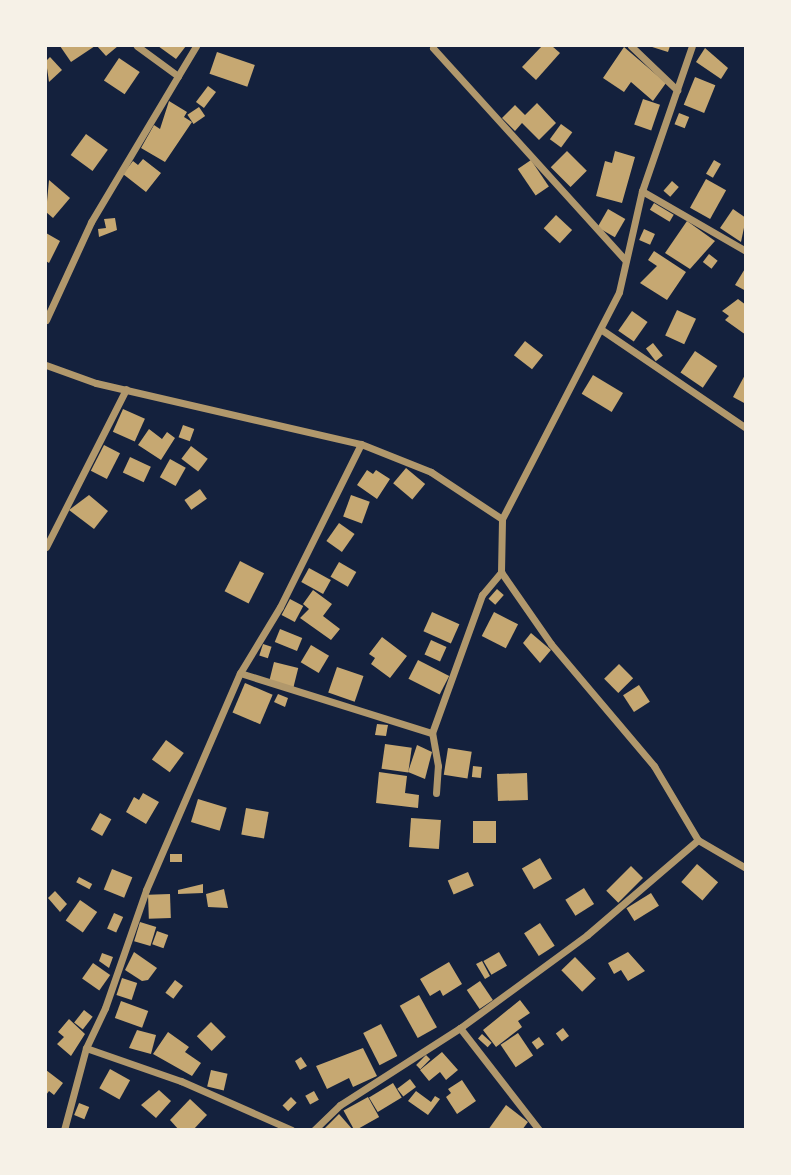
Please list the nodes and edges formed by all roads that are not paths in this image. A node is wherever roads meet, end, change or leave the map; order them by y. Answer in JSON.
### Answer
{"nodes":[{"id":1,"x":137,"y":46,"type":"edge"},
{"id":2,"x":196,"y":46,"type":"edge"},
{"id":3,"x":631,"y":46,"type":"edge"},
{"id":4,"x":692,"y":46,"type":"edge"},
{"id":5,"x":433,"y":48,"type":"dead end"},
{"id":6,"x":178,"y":76,"type":"junction"},
{"id":7,"x":677,"y":90,"type":"junction"},
{"id":8,"x":642,"y":191,"type":"junction"},
{"id":9,"x":746,"y":251,"type":"edge"},
{"id":10,"x":625,"y":260,"type":"junction"},
{"id":11,"x":46,"y":320,"type":"edge"},
{"id":12,"x":602,"y":330,"type":"junction"},
{"id":13,"x":46,"y":365,"type":"edge"},
{"id":14,"x":127,"y":389,"type":"junction"},
{"id":15,"x":746,"y":428,"type":"edge"},
{"id":16,"x":361,"y":444,"type":"junction"},
{"id":17,"x":502,"y":519,"type":"junction"},
{"id":18,"x":46,"y":547,"type":"edge"},
{"id":19,"x":501,"y":572,"type":"junction"},
{"id":20,"x":240,"y":673,"type":"junction"},
{"id":21,"x":432,"y":733,"type":"junction"},
{"id":22,"x":436,"y":793,"type":"dead end"},
{"id":23,"x":698,"y":840,"type":"junction"},
{"id":24,"x":746,"y":868,"type":"edge"},
{"id":25,"x":460,"y":1028,"type":"junction"},
{"id":26,"x":86,"y":1048,"type":"junction"},
{"id":27,"x":64,"y":1129,"type":"edge"},
{"id":28,"x":292,"y":1129,"type":"edge"},
{"id":29,"x":314,"y":1129,"type":"edge"},
{"id":30,"x":539,"y":1129,"type":"edge"}],
"edges":[{"from":1,"to":6,"type":"street"},
{"from":2,"to":6,"type":"street"},
{"from":3,"to":7,"type":"street"},
{"from":4,"to":7,"type":"street"},
{"from":5,"to":10,"type":"street"},
{"from":6,"to":11,"type":"street"},
{"from":7,"to":8,"type":"street"},
{"from":8,"to":9,"type":"street"},
{"from":8,"to":10,"type":"street"},
{"from":10,"to":12,"type":"street"},
{"from":12,"to":15,"type":"street"},
{"from":12,"to":17,"type":"street"},
{"from":13,"to":14,"type":"street"},
{"from":14,"to":16,"type":"street"},
{"from":14,"to":18,"type":"street"},
{"from":16,"to":17,"type":"street"},
{"from":16,"to":20,"type":"street"},
{"from":17,"to":19,"type":"street"},
{"from":19,"to":21,"type":"street"},
{"from":19,"to":23,"type":"street"},
{"from":20,"to":21,"type":"street"},
{"from":20,"to":26,"type":"street"},
{"from":21,"to":22,"type":"street"},
{"from":23,"to":24,"type":"street"},
{"from":23,"to":25,"type":"street"},
{"from":25,"to":29,"type":"street"},
{"from":25,"to":30,"type":"street"},
{"from":26,"to":27,"type":"street"},
{"from":26,"to":28,"type":"street"}]}
